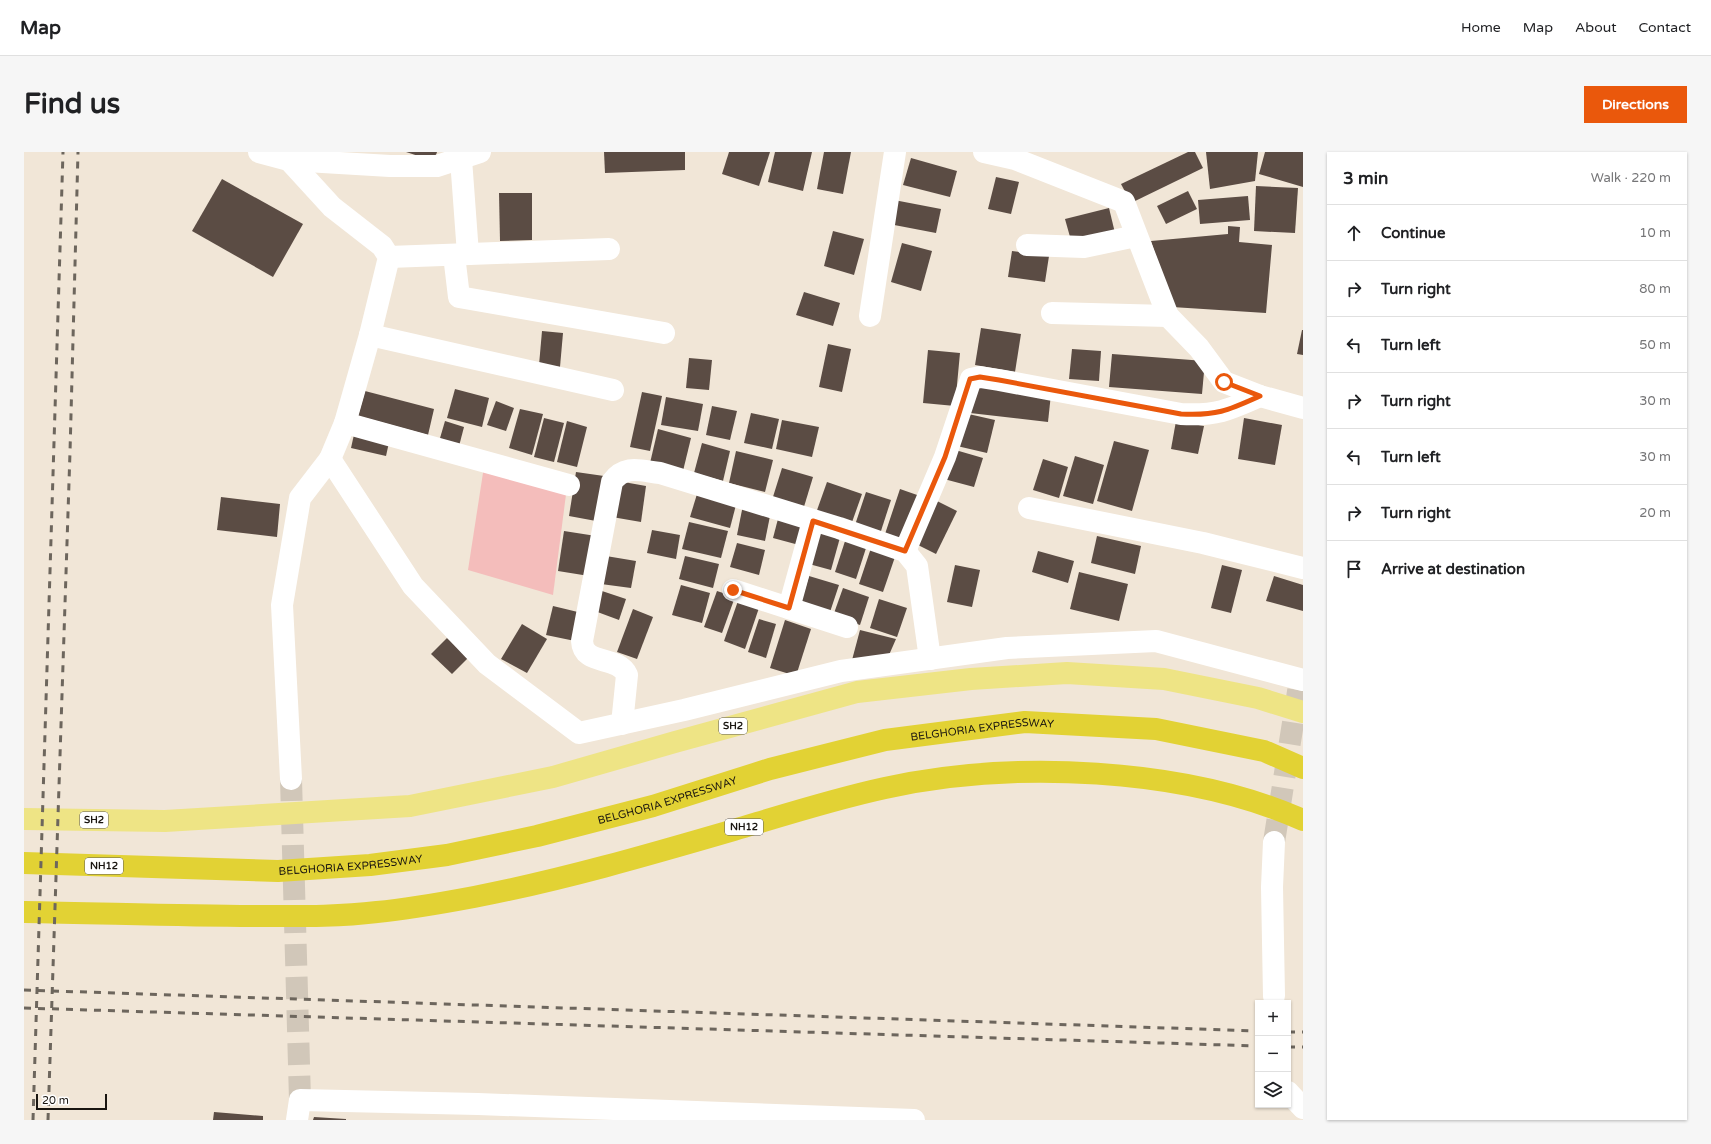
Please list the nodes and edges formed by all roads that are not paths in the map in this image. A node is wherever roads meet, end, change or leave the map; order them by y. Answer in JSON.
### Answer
{"nodes":[{"id":1,"x":259,"y":152,"type":"edge"},
{"id":2,"x":895,"y":152,"type":"edge"},
{"id":3,"x":984,"y":152,"type":"edge"},
{"id":4,"x":471,"y":155,"type":"edge"},
{"id":5,"x":392,"y":159,"type":"edge"},
{"id":6,"x":289,"y":160,"type":"junction"},
{"id":7,"x":1136,"y":236,"type":"junction"},
{"id":8,"x":1027,"y":245,"type":"dead end"},
{"id":9,"x":609,"y":249,"type":"dead end"},
{"id":10,"x":461,"y":254,"type":"junction"},
{"id":11,"x":389,"y":257,"type":"junction"},
{"id":12,"x":1052,"y":312,"type":"dead end"},
{"id":13,"x":870,"y":316,"type":"dead end"},
{"id":14,"x":1168,"y":316,"type":"junction"},
{"id":15,"x":664,"y":333,"type":"dead end"},
{"id":16,"x":370,"y":335,"type":"junction"},
{"id":17,"x":613,"y":390,"type":"dead end"},
{"id":18,"x":1260,"y":396,"type":"junction"},
{"id":19,"x":1303,"y":408,"type":"edge"},
{"id":20,"x":345,"y":423,"type":"junction"},
{"id":21,"x":330,"y":459,"type":"junction"},
{"id":22,"x":569,"y":484,"type":"dead end"},
{"id":23,"x":1029,"y":508,"type":"dead end"},
{"id":24,"x":813,"y":521,"type":"junction"},
{"id":25,"x":905,"y":551,"type":"junction"},
{"id":26,"x":1303,"y":568,"type":"edge"},
{"id":27,"x":733,"y":590,"type":"dead end"},
{"id":28,"x":789,"y":608,"type":"junction"},
{"id":29,"x":847,"y":627,"type":"dead end"},
{"id":30,"x":930,"y":658,"type":"junction"},
{"id":31,"x":1302,"y":675,"type":"edge"},
{"id":32,"x":1303,"y":712,"type":"edge"},
{"id":33,"x":622,"y":724,"type":"junction"},
{"id":34,"x":1303,"y":768,"type":"edge"},
{"id":35,"x":291,"y":779,"type":"tunnel mouth"},
{"id":36,"x":24,"y":819,"type":"edge"},
{"id":37,"x":1303,"y":820,"type":"edge"},
{"id":38,"x":1274,"y":842,"type":"tunnel mouth"},
{"id":39,"x":24,"y":863,"type":"edge"},
{"id":40,"x":24,"y":912,"type":"edge"},
{"id":41,"x":1274,"y":996,"type":"dead end"},
{"id":42,"x":1291,"y":1095,"type":"edge"},
{"id":43,"x":1303,"y":1108,"type":"edge"},
{"id":44,"x":671,"y":1116,"type":"edge"},
{"id":45,"x":297,"y":1120,"type":"edge"},
{"id":46,"x":914,"y":1120,"type":"edge"}],
"edges":[{"from":1,"to":6,"type":"street"},
{"from":2,"to":13,"type":"street"},
{"from":3,"to":7,"type":"street"},
{"from":4,"to":5,"type":"street"},
{"from":4,"to":10,"type":"street"},
{"from":5,"to":6,"type":"street"},
{"from":6,"to":11,"type":"street"},
{"from":7,"to":8,"type":"street"},
{"from":7,"to":14,"type":"street"},
{"from":9,"to":10,"type":"street"},
{"from":10,"to":11,"type":"street"},
{"from":10,"to":15,"type":"street"},
{"from":11,"to":16,"type":"street"},
{"from":12,"to":14,"type":"street"},
{"from":14,"to":18,"type":"street"},
{"from":16,"to":17,"type":"street"},
{"from":16,"to":20,"type":"street"},
{"from":18,"to":19,"type":"street"},
{"from":18,"to":25,"type":"street"},
{"from":20,"to":21,"type":"street"},
{"from":20,"to":22,"type":"street"},
{"from":21,"to":33,"type":"street"},
{"from":21,"to":35,"type":"street"},
{"from":23,"to":26,"type":"street"},
{"from":24,"to":25,"type":"street"},
{"from":24,"to":28,"type":"street"},
{"from":24,"to":33,"type":"street"},
{"from":25,"to":30,"type":"street"},
{"from":27,"to":28,"type":"street"},
{"from":28,"to":29,"type":"street"},
{"from":30,"to":31,"type":"street"},
{"from":30,"to":33,"type":"street"},
{"from":32,"to":36,"type":"main road","number":"SH2"},
{"from":34,"to":39,"type":"highway","name":"BELGHORIA EXPRESSWAY","number":"NH12"},
{"from":37,"to":40,"type":"highway","number":"NH12"},
{"from":38,"to":41,"type":"street"},
{"from":42,"to":43,"type":"street"},
{"from":44,"to":45,"type":"street"},
{"from":44,"to":46,"type":"street"}]}
